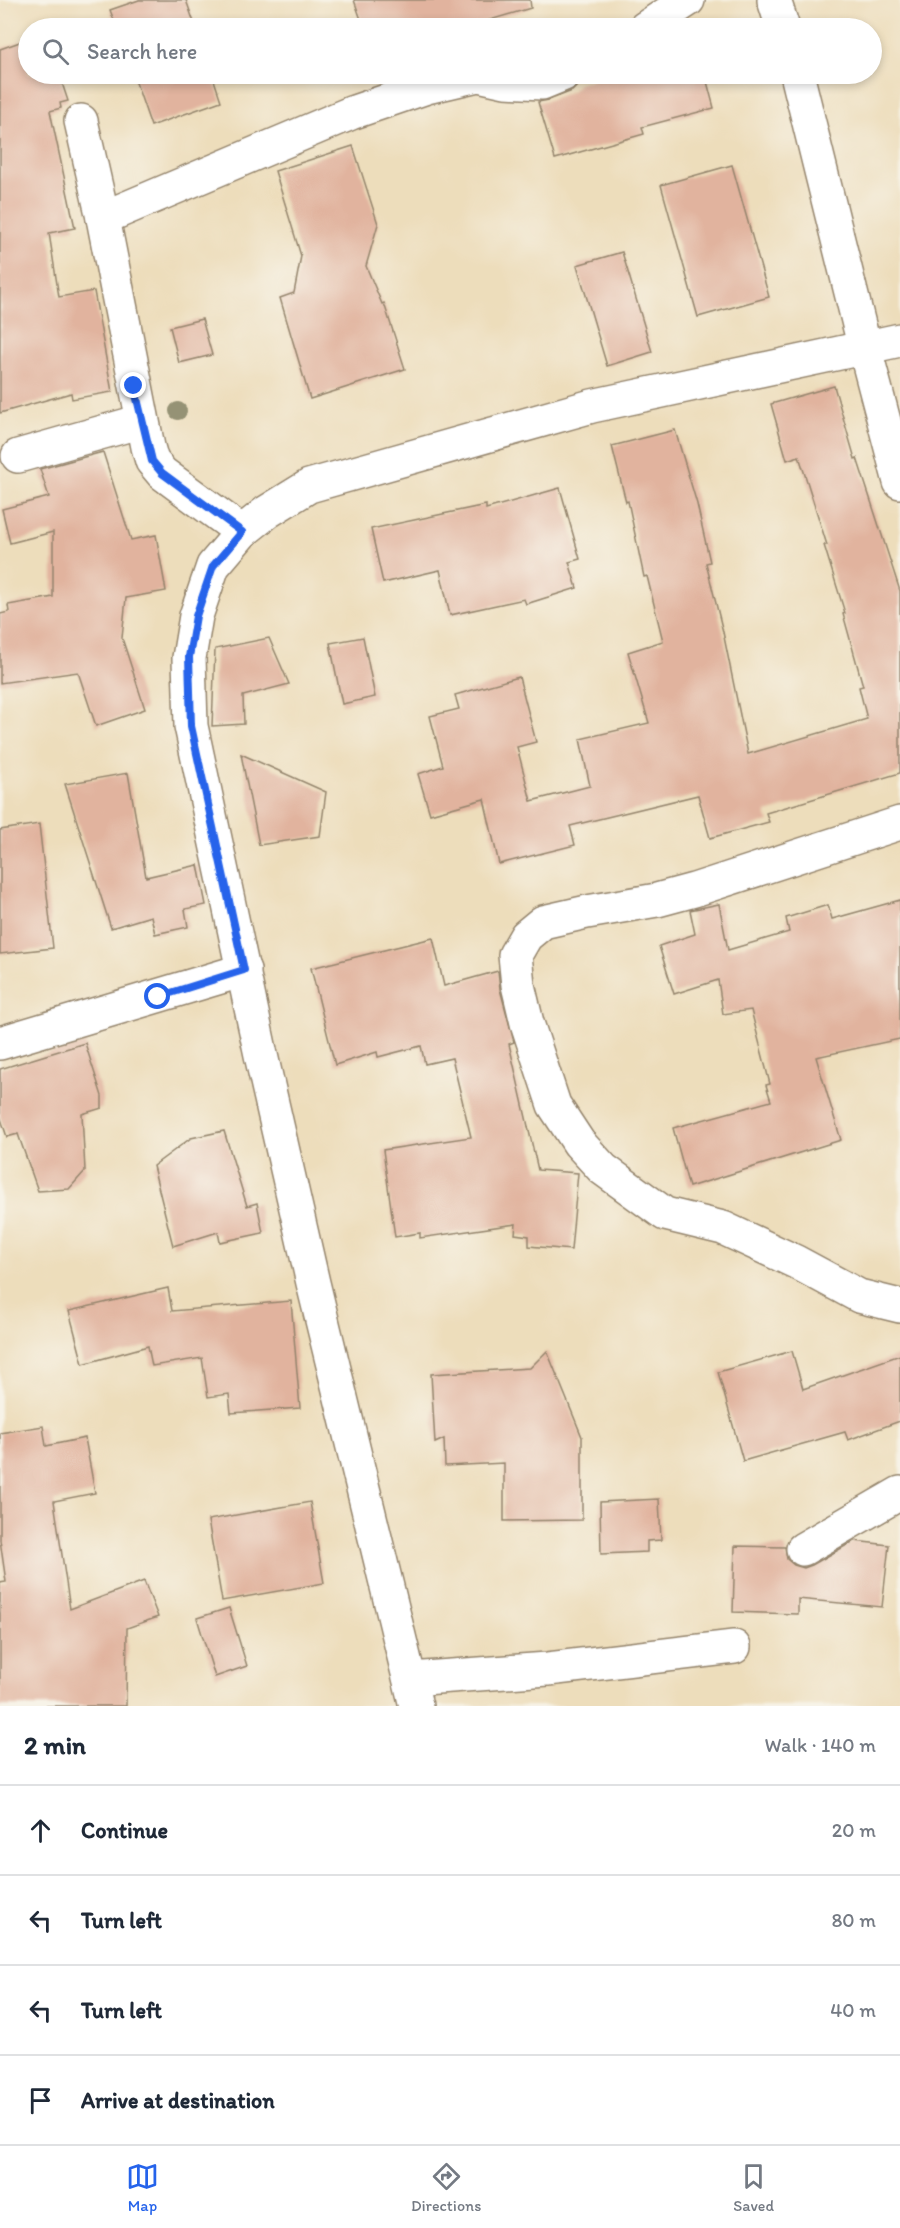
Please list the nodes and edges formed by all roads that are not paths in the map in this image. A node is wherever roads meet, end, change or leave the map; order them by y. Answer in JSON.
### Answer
{"nodes":[{"id":1,"x":688,"y":0,"type":"edge"},
{"id":2,"x":774,"y":0,"type":"edge"},
{"id":3,"x":660,"y":18,"type":"edge"},
{"id":4,"x":780,"y":18,"type":"edge"},
{"id":5,"x":440,"y":84,"type":"edge"},
{"id":6,"x":799,"y":84,"type":"edge"},
{"id":7,"x":81,"y":121,"type":"dead end"},
{"id":8,"x":103,"y":218,"type":"junction"},
{"id":9,"x":900,"y":340,"type":"edge"},
{"id":10,"x":865,"y":348,"type":"junction"},
{"id":11,"x":142,"y":421,"type":"junction"},
{"id":12,"x":18,"y":456,"type":"dead end"},
{"id":13,"x":900,"y":482,"type":"edge"},
{"id":14,"x":242,"y":532,"type":"junction"},
{"id":15,"x":900,"y":823,"type":"edge"},
{"id":16,"x":244,"y":970,"type":"junction"},
{"id":17,"x":0,"y":1043,"type":"edge"},
{"id":18,"x":900,"y":1306,"type":"edge"},
{"id":19,"x":900,"y":1493,"type":"edge"},
{"id":20,"x":803,"y":1549,"type":"dead end"},
{"id":21,"x":734,"y":1647,"type":"dead end"},
{"id":22,"x":413,"y":1693,"type":"edge"}],
"edges":[{"from":1,"to":3,"type":"street"},
{"from":2,"to":4,"type":"street"},
{"from":5,"to":8,"type":"street"},
{"from":6,"to":10,"type":"street"},
{"from":7,"to":8,"type":"street"},
{"from":8,"to":11,"type":"street"},
{"from":9,"to":10,"type":"street"},
{"from":10,"to":13,"type":"street"},
{"from":10,"to":14,"type":"street"},
{"from":11,"to":12,"type":"street"},
{"from":11,"to":14,"type":"street"},
{"from":14,"to":16,"type":"street"},
{"from":15,"to":18,"type":"street"},
{"from":16,"to":17,"type":"street"},
{"from":16,"to":22,"type":"street"},
{"from":19,"to":20,"type":"street"},
{"from":21,"to":22,"type":"street"}]}
